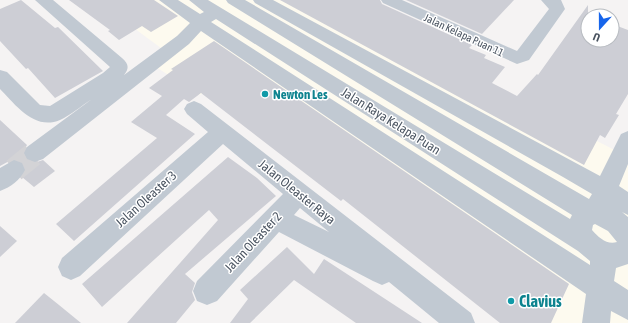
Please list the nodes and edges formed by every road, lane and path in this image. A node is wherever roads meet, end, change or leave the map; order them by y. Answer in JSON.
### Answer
{"nodes":[{"id":1,"x":44,"y":0,"type":"edge"},
{"id":2,"x":167,"y":0,"type":"edge"},
{"id":3,"x":197,"y":0,"type":"edge"},
{"id":4,"x":389,"y":0,"type":"edge"},
{"id":5,"x":553,"y":2,"type":"edge"},
{"id":6,"x":228,"y":11,"type":"edge"},
{"id":7,"x":0,"y":77,"type":"edge"},
{"id":8,"x":194,"y":109,"type":"dead end"},
{"id":9,"x":222,"y":132,"type":"junction"},
{"id":10,"x":628,"y":140,"type":"edge"},
{"id":11,"x":35,"y":153,"type":"tunnel mouth"},
{"id":12,"x":605,"y":191,"type":"junction"},
{"id":13,"x":299,"y":193,"type":"junction"},
{"id":14,"x":628,"y":204,"type":"edge"},
{"id":15,"x":592,"y":212,"type":"junction"},
{"id":16,"x":276,"y":218,"type":"junction"},
{"id":17,"x":619,"y":243,"type":"edge"},
{"id":18,"x":71,"y":267,"type":"dead end"},
{"id":19,"x":400,"y":274,"type":"junction"},
{"id":20,"x":601,"y":289,"type":"junction"},
{"id":21,"x":207,"y":291,"type":"dead end"},
{"id":22,"x":628,"y":306,"type":"edge"},
{"id":23,"x":461,"y":323,"type":"edge"},
{"id":24,"x":596,"y":323,"type":"edge"}],
"edges":[{"from":1,"to":7,"type":"street"},
{"from":2,"to":6,"type":"street"},
{"from":3,"to":6,"type":"street","name":"Jalan Raya Kelapa Puan"},
{"from":4,"to":5,"type":"street","name":"Jalan Kelapa Puan 11"},
{"from":6,"to":11,"type":"street"},
{"from":6,"to":12,"type":"street"},
{"from":6,"to":15,"type":"street","name":"Jalan Raya Kelapa Puan"},
{"from":6,"to":17,"type":"street","name":"Jalan Raya Kelapa Puan"},
{"from":6,"to":20,"type":"street"},
{"from":8,"to":9,"type":"street","name":"Jalan Oleaster Raya"},
{"from":9,"to":13,"type":"street","name":"Jalan Oleaster Raya"},
{"from":9,"to":18,"type":"street","name":"Jalan Oleaster 3"},
{"from":10,"to":12,"type":"street"},
{"from":12,"to":14,"type":"street"},
{"from":12,"to":15,"type":"street"},
{"from":13,"to":16,"type":"street","name":"Jalan Oleaster 2"},
{"from":13,"to":19,"type":"street","name":"Jalan Oleaster Raya"},
{"from":15,"to":17,"type":"street","name":"Jalan Raya Kelapa Puan"},
{"from":15,"to":17,"type":"street"},
{"from":16,"to":19,"type":"street","name":"Jalan Oleaster Raya"},
{"from":16,"to":21,"type":"street","name":"Jalan Oleaster 2"},
{"from":17,"to":20,"type":"street"},
{"from":19,"to":23,"type":"street","name":"Jalan Oleaster Raya"},
{"from":20,"to":22,"type":"street"},
{"from":20,"to":24,"type":"street"}]}
